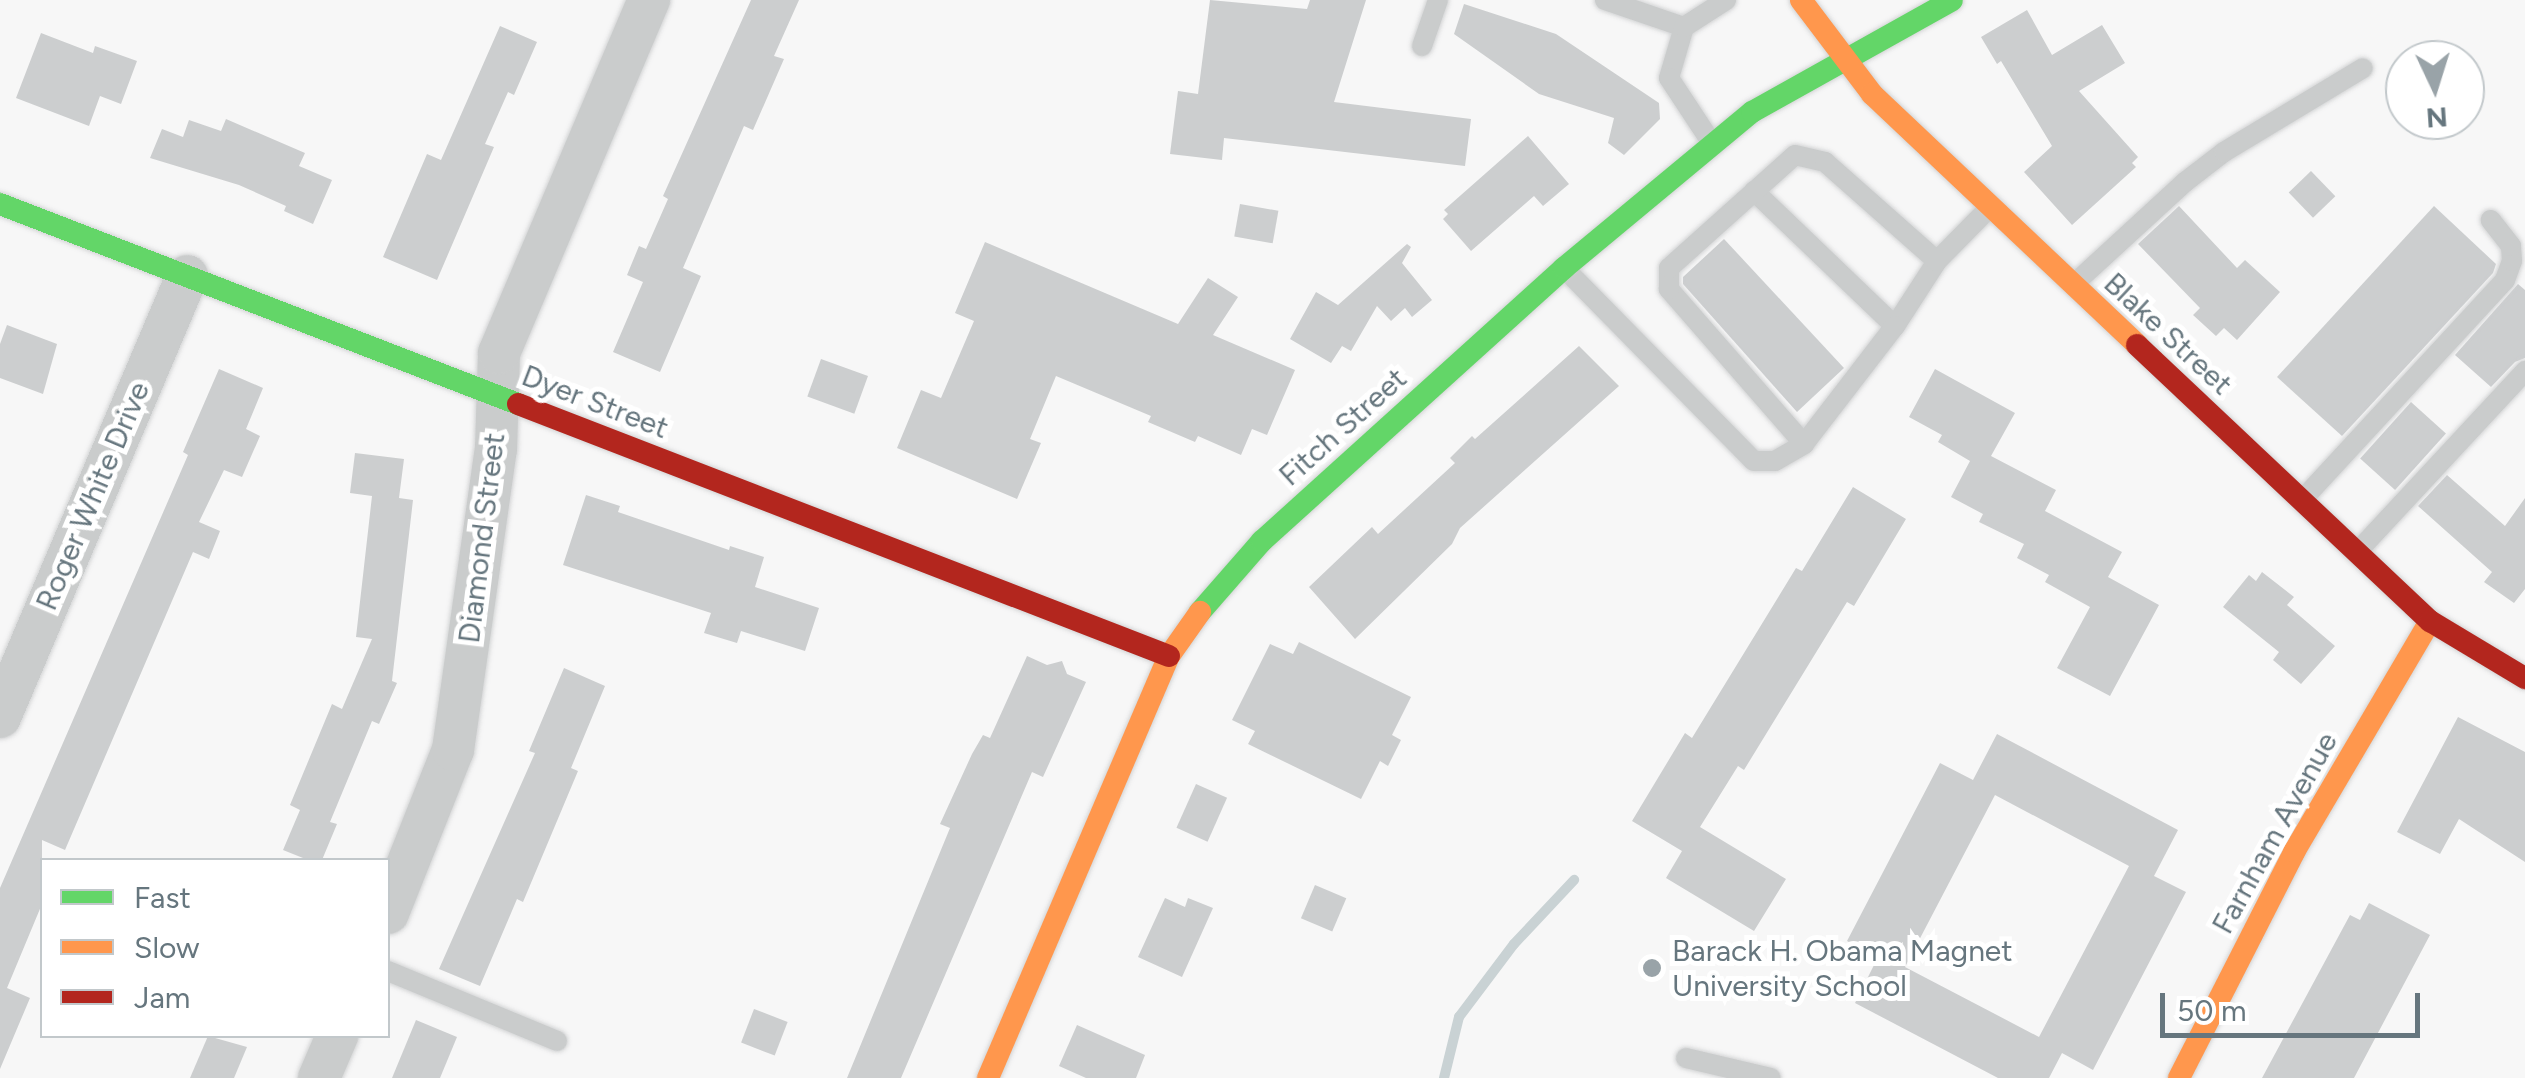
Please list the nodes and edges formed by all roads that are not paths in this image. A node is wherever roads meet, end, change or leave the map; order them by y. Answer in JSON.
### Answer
{"nodes":[{"id":1,"x":649,"y":0,"type":"edge"},
{"id":2,"x":1438,"y":0,"type":"edge"},
{"id":3,"x":1605,"y":0,"type":"edge"},
{"id":4,"x":1726,"y":0,"type":"edge"},
{"id":5,"x":1801,"y":0,"type":"edge"},
{"id":6,"x":1952,"y":0,"type":"edge"},
{"id":7,"x":1684,"y":27,"type":"junction"},
{"id":8,"x":1422,"y":46,"type":"dead end"},
{"id":9,"x":1844,"y":58,"type":"junction"},
{"id":10,"x":2364,"y":68,"type":"dead end"},
{"id":11,"x":1712,"y":144,"type":"junction"},
{"id":12,"x":1754,"y":191,"type":"junction"},
{"id":13,"x":0,"y":204,"type":"edge"},
{"id":14,"x":1990,"y":208,"type":"junction"},
{"id":15,"x":2490,"y":220,"type":"dead end"},
{"id":16,"x":1937,"y":261,"type":"junction"},
{"id":17,"x":1564,"y":268,"type":"junction"},
{"id":18,"x":187,"y":276,"type":"junction"},
{"id":19,"x":2073,"y":286,"type":"junction"},
{"id":20,"x":1895,"y":326,"type":"junction"},
{"id":21,"x":2525,"y":371,"type":"edge"},
{"id":22,"x":498,"y":396,"type":"junction"},
{"id":23,"x":1804,"y":444,"type":"junction"},
{"id":24,"x":2302,"y":500,"type":"junction"},
{"id":25,"x":2357,"y":552,"type":"junction"},
{"id":26,"x":2430,"y":622,"type":"junction"},
{"id":27,"x":1169,"y":656,"type":"junction"},
{"id":28,"x":2525,"y":678,"type":"edge"},
{"id":29,"x":2,"y":704,"type":"edge"},
{"id":30,"x":390,"y":908,"type":"edge"},
{"id":31,"x":390,"y":972,"type":"edge"},
{"id":32,"x":336,"y":1038,"type":"edge"},
{"id":33,"x":557,"y":1041,"type":"dead end"},
{"id":34,"x":1686,"y":1058,"type":"dead end"},
{"id":35,"x":319,"y":1078,"type":"edge"},
{"id":36,"x":988,"y":1078,"type":"edge"},
{"id":37,"x":1771,"y":1078,"type":"edge"},
{"id":38,"x":2179,"y":1078,"type":"edge"}],
"edges":[{"from":1,"to":22,"type":"street","name":"Diamond Street"},
{"from":2,"to":8,"type":"lane"},
{"from":3,"to":7,"type":"lane"},
{"from":4,"to":7,"type":"lane"},
{"from":5,"to":9,"type":"street","name":"Blake Street"},
{"from":6,"to":9,"type":"street","name":"Fitch Street"},
{"from":7,"to":11,"type":"lane"},
{"from":9,"to":11,"type":"street","name":"Fitch Street"},
{"from":9,"to":14,"type":"street","name":"Blake Street"},
{"from":10,"to":19,"type":"lane"},
{"from":11,"to":17,"type":"street","name":"Fitch Street"},
{"from":12,"to":16,"type":"lane"},
{"from":12,"to":20,"type":"lane"},
{"from":12,"to":23,"type":"lane"},
{"from":13,"to":18,"type":"street","name":"Dyer Street"},
{"from":14,"to":16,"type":"lane"},
{"from":14,"to":19,"type":"street","name":"Blake Street"},
{"from":15,"to":24,"type":"lane"},
{"from":16,"to":20,"type":"lane"},
{"from":17,"to":23,"type":"lane"},
{"from":17,"to":27,"type":"street","name":"Fitch Street"},
{"from":18,"to":22,"type":"street","name":"Dyer Street"},
{"from":18,"to":29,"type":"street","name":"Roger White Drive"},
{"from":19,"to":24,"type":"street","name":"Blake Street"},
{"from":20,"to":23,"type":"lane"},
{"from":21,"to":25,"type":"lane"},
{"from":22,"to":27,"type":"street","name":"Dyer Street"},
{"from":22,"to":30,"type":"street","name":"Diamond Street"},
{"from":24,"to":25,"type":"street","name":"Blake Street"},
{"from":25,"to":26,"type":"street","name":"Blake Street"},
{"from":26,"to":28,"type":"street","name":"Blake Street"},
{"from":26,"to":38,"type":"street","name":"Farnham Avenue"},
{"from":27,"to":36,"type":"street","name":"Fitch Street"},
{"from":31,"to":33,"type":"lane"},
{"from":32,"to":35,"type":"street"},
{"from":34,"to":37,"type":"lane"}]}
